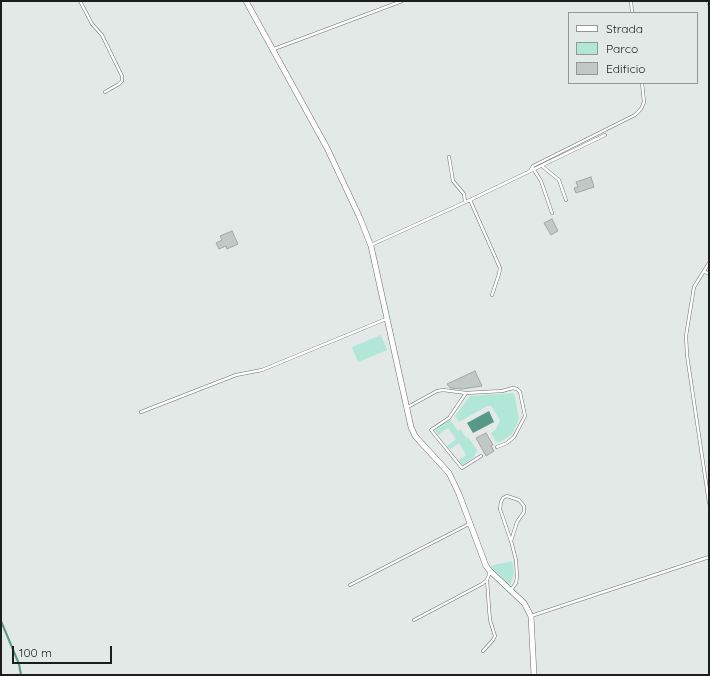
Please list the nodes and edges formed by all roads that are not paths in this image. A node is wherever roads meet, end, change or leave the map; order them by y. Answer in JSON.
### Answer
{"nodes":[{"id":1,"x":80,"y":1,"type":"edge"},
{"id":2,"x":246,"y":1,"type":"edge"},
{"id":3,"x":402,"y":1,"type":"edge"},
{"id":4,"x":631,"y":1,"type":"edge"},
{"id":5,"x":708,"y":1,"type":"edge"},
{"id":6,"x":709,"y":4,"type":"edge"},
{"id":7,"x":632,"y":12,"type":"edge"},
{"id":8,"x":273,"y":50,"type":"junction"},
{"id":9,"x":642,"y":84,"type":"edge"},
{"id":10,"x":105,"y":92,"type":"dead end"},
{"id":11,"x":605,"y":135,"type":"dead end"},
{"id":12,"x":449,"y":157,"type":"dead end"},
{"id":13,"x":542,"y":166,"type":"junction"},
{"id":14,"x":534,"y":170,"type":"junction"},
{"id":15,"x":529,"y":172,"type":"junction"},
{"id":16,"x":470,"y":200,"type":"junction"},
{"id":17,"x":566,"y":200,"type":"dead end"},
{"id":18,"x":465,"y":202,"type":"junction"},
{"id":19,"x":552,"y":213,"type":"dead end"},
{"id":20,"x":371,"y":246,"type":"junction"},
{"id":21,"x":709,"y":263,"type":"edge"},
{"id":22,"x":704,"y":272,"type":"junction"},
{"id":23,"x":709,"y":273,"type":"edge"},
{"id":24,"x":492,"y":296,"type":"dead end"},
{"id":25,"x":386,"y":319,"type":"junction"},
{"id":26,"x":466,"y":393,"type":"junction"},
{"id":27,"x":406,"y":408,"type":"junction"},
{"id":28,"x":141,"y":412,"type":"dead end"},
{"id":29,"x":498,"y":447,"type":"dead end"},
{"id":30,"x":481,"y":456,"type":"dead end"},
{"id":31,"x":709,"y":503,"type":"edge"},
{"id":32,"x":470,"y":524,"type":"junction"},
{"id":33,"x":511,"y":541,"type":"junction"},
{"id":34,"x":709,"y":557,"type":"edge"},
{"id":35,"x":490,"y":571,"type":"junction"},
{"id":36,"x":487,"y":580,"type":"junction"},
{"id":37,"x":350,"y":585,"type":"dead end"},
{"id":38,"x":511,"y":590,"type":"junction"},
{"id":39,"x":531,"y":616,"type":"junction"},
{"id":40,"x":414,"y":620,"type":"dead end"},
{"id":41,"x":483,"y":651,"type":"dead end"},
{"id":42,"x":534,"y":675,"type":"edge"}],
"edges":[{"from":1,"to":10,"type":"lane"},
{"from":2,"to":8,"type":"street"},
{"from":3,"to":8,"type":"lane"},
{"from":4,"to":7,"type":"lane"},
{"from":5,"to":6,"type":"lane"},
{"from":8,"to":20,"type":"street"},
{"from":9,"to":15,"type":"lane"},
{"from":11,"to":13,"type":"lane"},
{"from":12,"to":18,"type":"lane"},
{"from":13,"to":14,"type":"lane"},
{"from":13,"to":17,"type":"lane"},
{"from":14,"to":15,"type":"lane"},
{"from":14,"to":19,"type":"lane"},
{"from":15,"to":16,"type":"lane"},
{"from":16,"to":18,"type":"lane"},
{"from":16,"to":24,"type":"lane"},
{"from":18,"to":20,"type":"lane"},
{"from":20,"to":25,"type":"street"},
{"from":21,"to":22,"type":"lane"},
{"from":22,"to":23,"type":"lane"},
{"from":22,"to":31,"type":"lane"},
{"from":25,"to":27,"type":"street"},
{"from":25,"to":28,"type":"lane"},
{"from":26,"to":27,"type":"lane"},
{"from":26,"to":29,"type":"lane"},
{"from":26,"to":30,"type":"lane"},
{"from":27,"to":32,"type":"street"},
{"from":32,"to":35,"type":"street"},
{"from":32,"to":37,"type":"lane"},
{"from":33,"to":33,"type":"lane"},
{"from":33,"to":38,"type":"lane"},
{"from":34,"to":39,"type":"lane"},
{"from":35,"to":36,"type":"lane"},
{"from":35,"to":38,"type":"street"},
{"from":36,"to":40,"type":"lane"},
{"from":36,"to":41,"type":"lane"},
{"from":38,"to":39,"type":"street"},
{"from":39,"to":42,"type":"street"}]}
